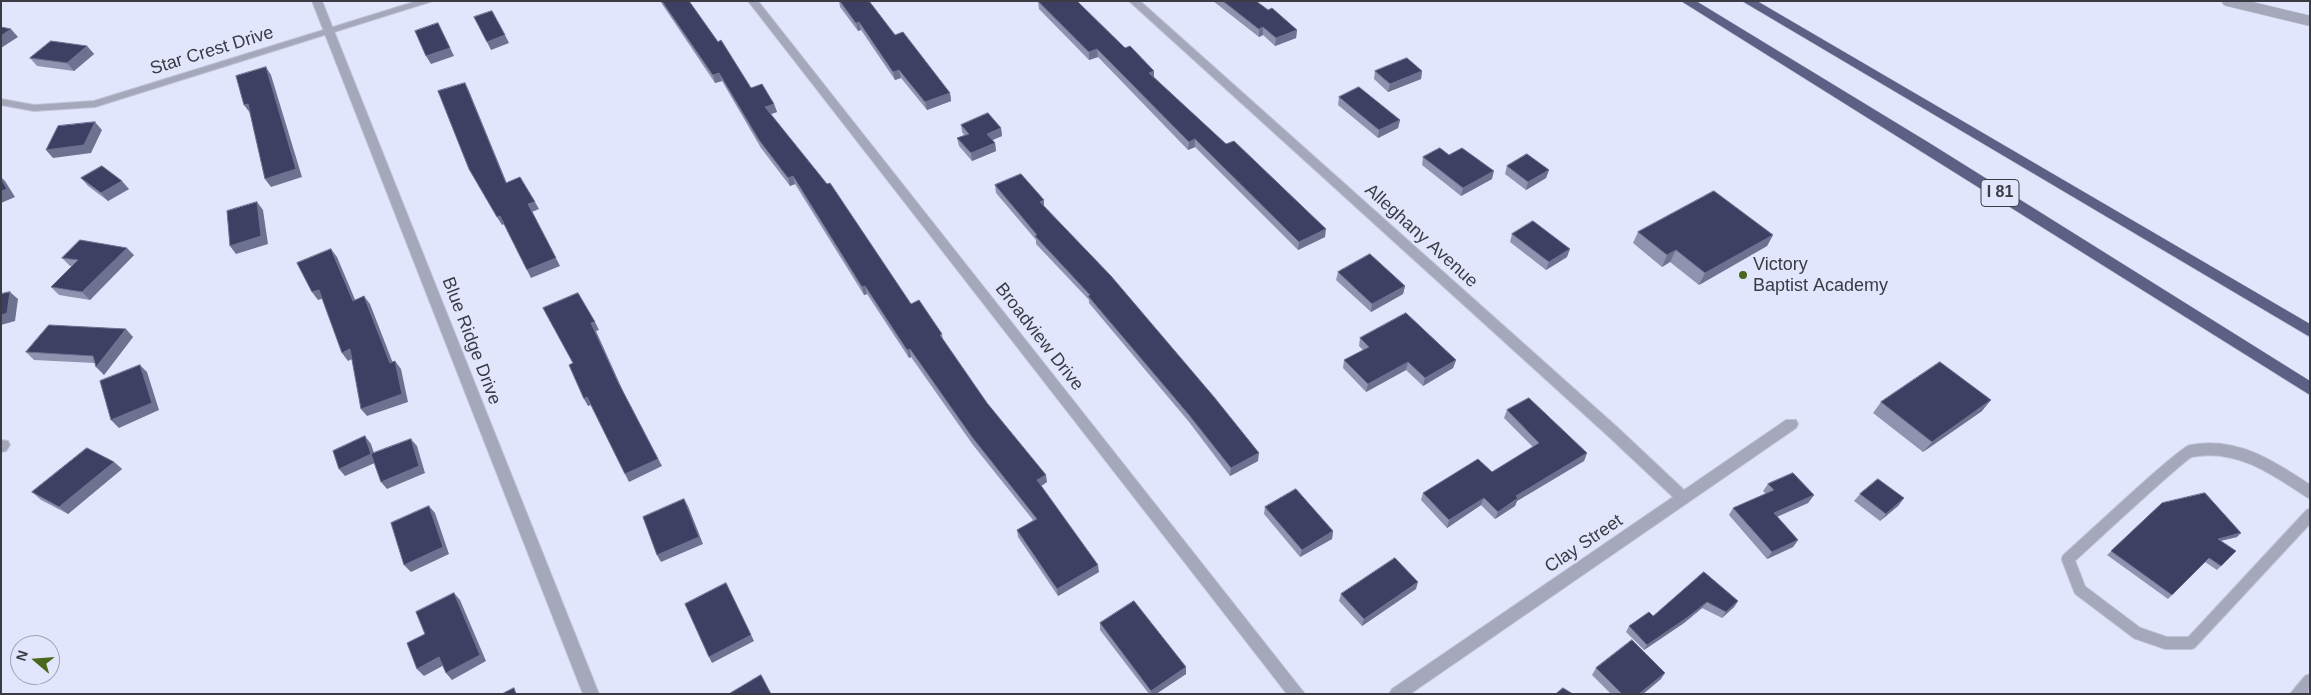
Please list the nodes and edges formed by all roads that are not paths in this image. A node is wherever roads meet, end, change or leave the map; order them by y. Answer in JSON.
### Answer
{"nodes":[{"id":1,"x":317,"y":1,"type":"edge"},
{"id":2,"x":428,"y":1,"type":"edge"},
{"id":3,"x":752,"y":1,"type":"edge"},
{"id":4,"x":1134,"y":1,"type":"edge"},
{"id":5,"x":1687,"y":1,"type":"edge"},
{"id":6,"x":1748,"y":1,"type":"edge"},
{"id":7,"x":2227,"y":1,"type":"edge"},
{"id":8,"x":2310,"y":20,"type":"edge"},
{"id":9,"x":331,"y":32,"type":"junction"},
{"id":10,"x":1,"y":102,"type":"edge"},
{"id":11,"x":2310,"y":331,"type":"edge"},
{"id":12,"x":2310,"y":389,"type":"edge"},
{"id":13,"x":1791,"y":424,"type":"dead end"},
{"id":14,"x":2310,"y":492,"type":"edge"},
{"id":15,"x":1684,"y":499,"type":"junction"},
{"id":16,"x":2310,"y":515,"type":"edge"},
{"id":17,"x":2310,"y":682,"type":"edge"},
{"id":18,"x":591,"y":694,"type":"edge"},
{"id":19,"x":1298,"y":694,"type":"edge"},
{"id":20,"x":1397,"y":694,"type":"edge"},
{"id":21,"x":2298,"y":694,"type":"edge"}],
"edges":[{"from":1,"to":9,"type":"street","name":"Blue Ridge Drive"},
{"from":2,"to":9,"type":"street","name":"Star Crest Drive"},
{"from":3,"to":19,"type":"street","name":"Broadview Drive"},
{"from":4,"to":15,"type":"street","name":"Alleghany Avenue"},
{"from":5,"to":12,"type":"highway","number":"I 81"},
{"from":6,"to":11,"type":"highway","number":"I 81"},
{"from":7,"to":8,"type":"lane"},
{"from":9,"to":10,"type":"street","name":"Star Crest Drive"},
{"from":9,"to":18,"type":"street","name":"Blue Ridge Drive"},
{"from":13,"to":15,"type":"street","name":"Clay Street"},
{"from":14,"to":16,"type":"lane"},
{"from":15,"to":20,"type":"street","name":"Clay Street"},
{"from":17,"to":21,"type":"street"}]}
